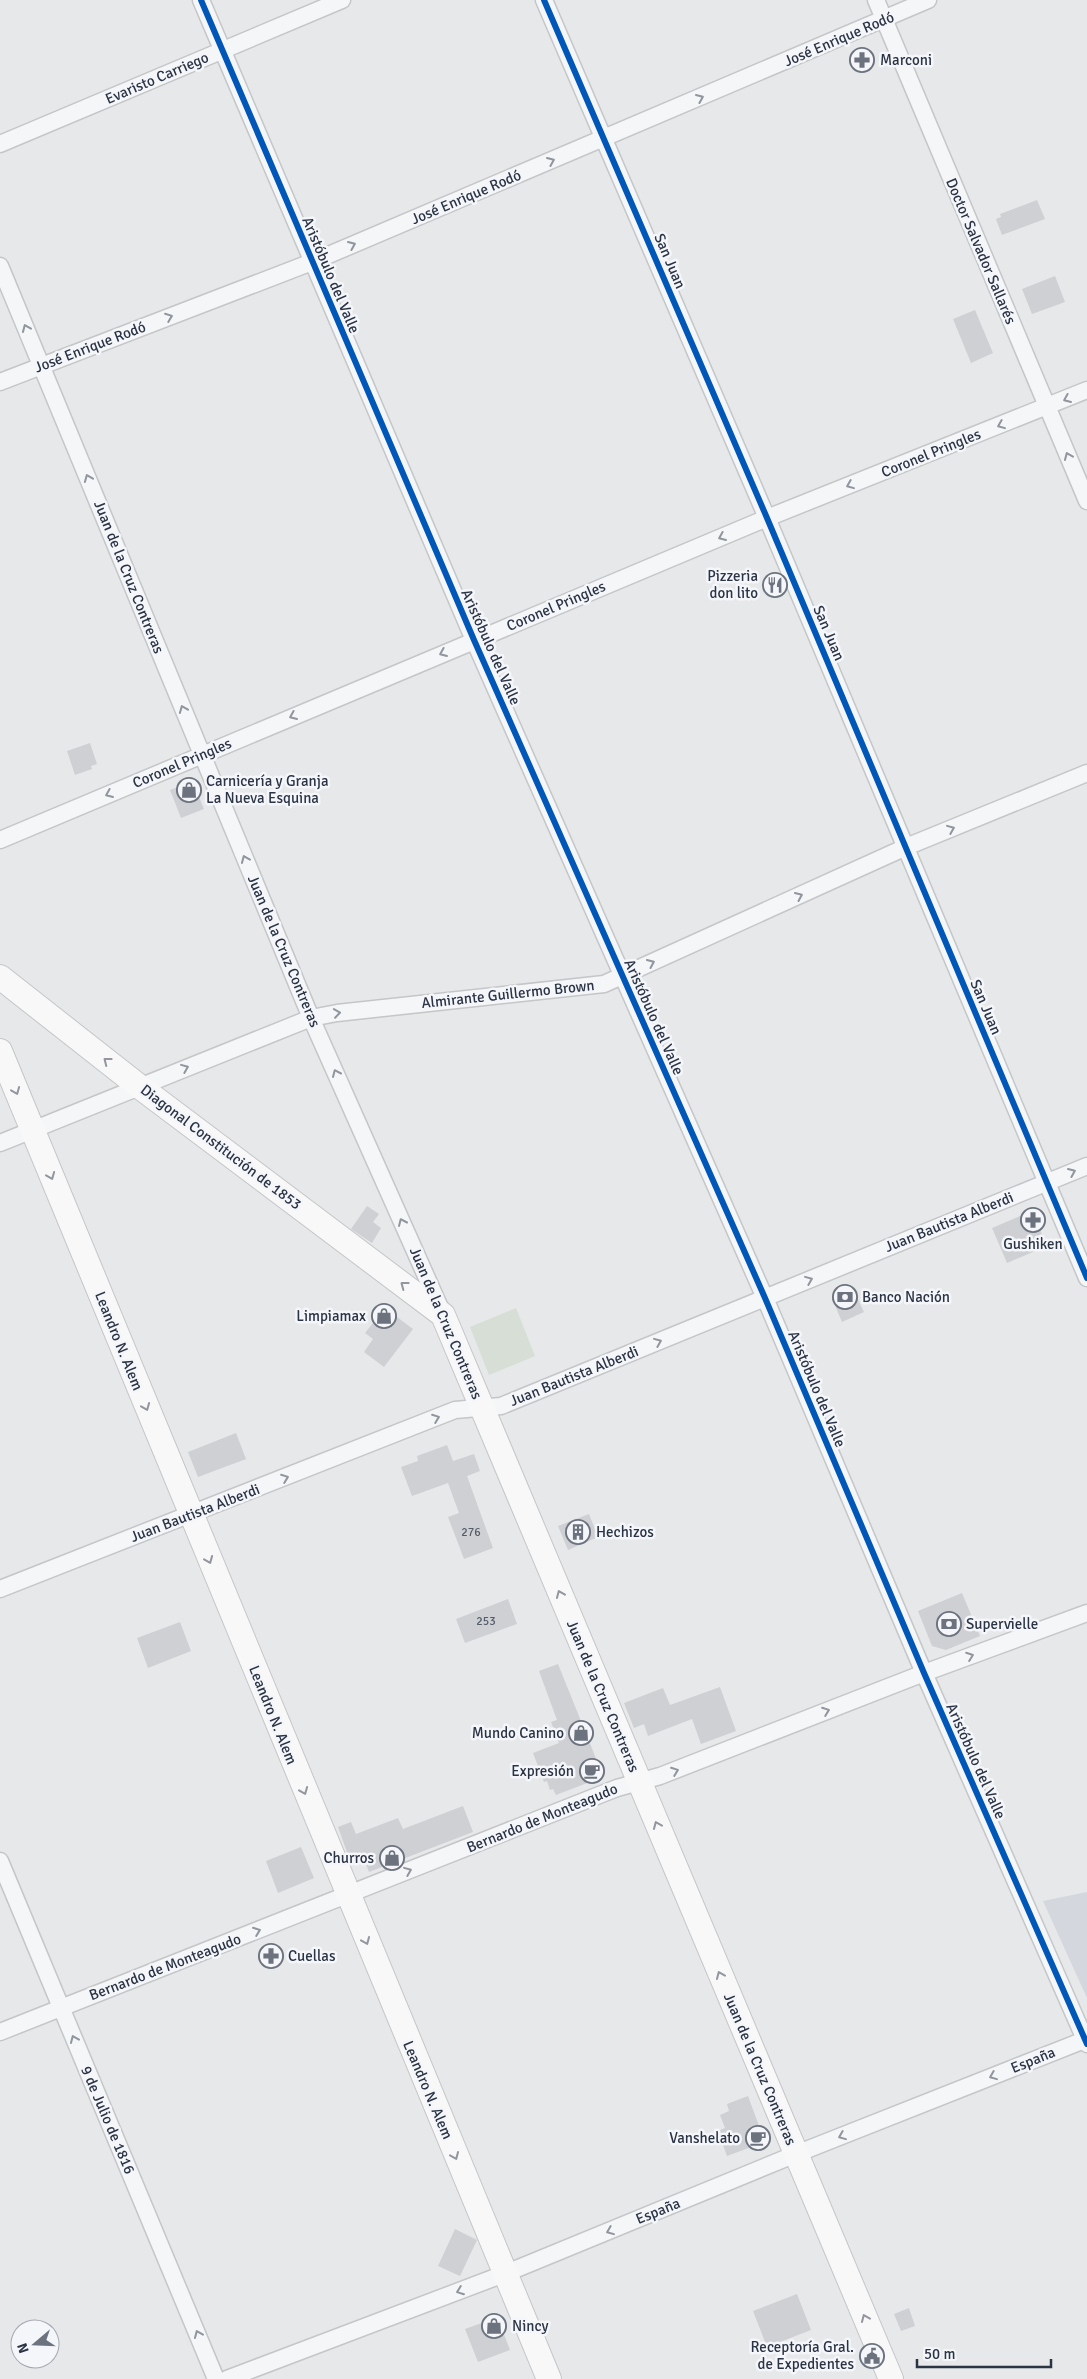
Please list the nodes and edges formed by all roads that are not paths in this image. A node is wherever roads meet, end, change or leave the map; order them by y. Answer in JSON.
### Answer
{"nodes":[{"id":1,"x":201,"y":0,"type":"edge"},
{"id":2,"x":342,"y":0,"type":"edge"},
{"id":3,"x":544,"y":0,"type":"edge"},
{"id":4,"x":876,"y":0,"type":"edge"},
{"id":5,"x":928,"y":0,"type":"edge"},
{"id":6,"x":884,"y":20,"type":"junction"},
{"id":7,"x":223,"y":51,"type":"junction"},
{"id":8,"x":604,"y":138,"type":"junction"},
{"id":9,"x":0,"y":144,"type":"edge"},
{"id":10,"x":312,"y":262,"type":"junction"},
{"id":11,"x":0,"y":266,"type":"edge"},
{"id":12,"x":42,"y":366,"type":"junction"},
{"id":13,"x":0,"y":382,"type":"edge"},
{"id":14,"x":1087,"y":390,"type":"edge"},
{"id":15,"x":1047,"y":408,"type":"junction"},
{"id":16,"x":1087,"y":501,"type":"edge"},
{"id":17,"x":767,"y":518,"type":"junction"},
{"id":18,"x":474,"y":640,"type":"junction"},
{"id":19,"x":202,"y":754,"type":"junction"},
{"id":20,"x":1087,"y":773,"type":"edge"},
{"id":21,"x":0,"y":840,"type":"edge"},
{"id":22,"x":906,"y":847,"type":"junction"},
{"id":23,"x":622,"y":976,"type":"junction"},
{"id":24,"x":0,"y":977,"type":"edge"},
{"id":25,"x":311,"y":1018,"type":"junction"},
{"id":26,"x":0,"y":1051,"type":"edge"},
{"id":27,"x":140,"y":1087,"type":"junction"},
{"id":28,"x":32,"y":1131,"type":"junction"},
{"id":29,"x":0,"y":1143,"type":"edge"},
{"id":30,"x":1087,"y":1166,"type":"edge"},
{"id":31,"x":1046,"y":1183,"type":"junction"},
{"id":32,"x":1087,"y":1278,"type":"edge"},
{"id":33,"x":764,"y":1298,"type":"junction"},
{"id":34,"x":443,"y":1314,"type":"junction"},
{"id":35,"x":482,"y":1408,"type":"junction"},
{"id":36,"x":190,"y":1515,"type":"junction"},
{"id":37,"x":0,"y":1588,"type":"edge"},
{"id":38,"x":1087,"y":1613,"type":"edge"},
{"id":39,"x":924,"y":1673,"type":"junction"},
{"id":40,"x":639,"y":1782,"type":"junction"},
{"id":41,"x":0,"y":1861,"type":"edge"},
{"id":42,"x":347,"y":1896,"type":"junction"},
{"id":43,"x":61,"y":2008,"type":"junction"},
{"id":44,"x":0,"y":2032,"type":"edge"},
{"id":45,"x":1086,"y":2041,"type":"edge"},
{"id":46,"x":796,"y":2154,"type":"junction"},
{"id":47,"x":504,"y":2274,"type":"junction"},
{"id":48,"x":216,"y":2379,"type":"edge"},
{"id":49,"x":227,"y":2379,"type":"edge"},
{"id":50,"x":548,"y":2379,"type":"edge"},
{"id":51,"x":891,"y":2379,"type":"edge"}],
"edges":[{"from":1,"to":7,"type":"street","name":"Aristóbulo del Valle"},
{"from":2,"to":7,"type":"street","name":"Evaristo Carriego"},
{"from":3,"to":8,"type":"street","name":"San Juan"},
{"from":4,"to":6,"type":"street","name":"Doctor Salvador Sallarés"},
{"from":5,"to":6,"type":"street","name":"José Enrique Rodó"},
{"from":8,"to":6,"type":"street","name":"José Enrique Rodó","one_way":true},
{"from":6,"to":15,"type":"street","name":"Doctor Salvador Sallarés"},
{"from":7,"to":9,"type":"street","name":"Evaristo Carriego"},
{"from":7,"to":10,"type":"street","name":"Aristóbulo del Valle"},
{"from":10,"to":8,"type":"street","name":"José Enrique Rodó","one_way":true},
{"from":8,"to":17,"type":"street","name":"San Juan"},
{"from":12,"to":10,"type":"street","name":"José Enrique Rodó","one_way":true},
{"from":10,"to":18,"type":"street","name":"Aristóbulo del Valle"},
{"from":12,"to":11,"type":"street","name":"Juan de la Cruz Contreras","one_way":true},
{"from":12,"to":13,"type":"street","name":"José Enrique Rodó"},
{"from":19,"to":12,"type":"street","name":"Juan de la Cruz Contreras","one_way":true},
{"from":14,"to":15,"type":"street","name":"Coronel Pringles","one_way":true},
{"from":16,"to":15,"type":"street","name":"Doctor Salvador Sallarés","one_way":true},
{"from":15,"to":17,"type":"street","name":"Coronel Pringles","one_way":true},
{"from":17,"to":18,"type":"street","name":"Coronel Pringles","one_way":true},
{"from":17,"to":22,"type":"street","name":"San Juan"},
{"from":18,"to":19,"type":"street","name":"Coronel Pringles","one_way":true},
{"from":18,"to":23,"type":"street","name":"Aristóbulo del Valle"},
{"from":19,"to":21,"type":"street","name":"Coronel Pringles","one_way":true},
{"from":25,"to":19,"type":"street","name":"Juan de la Cruz Contreras","one_way":true},
{"from":22,"to":20,"type":"street","name":"Almirante Guillermo Brown","one_way":true},
{"from":23,"to":22,"type":"street","name":"Almirante Guillermo Brown","one_way":true},
{"from":22,"to":31,"type":"street","name":"San Juan"},
{"from":25,"to":23,"type":"street","name":"Almirante Guillermo Brown","one_way":true},
{"from":23,"to":33,"type":"street","name":"Aristóbulo del Valle"},
{"from":27,"to":24,"type":"main road","name":"Diagonal Constitución de 1853","one_way":true},
{"from":27,"to":25,"type":"street","name":"Almirante Guillermo Brown","one_way":true},
{"from":34,"to":25,"type":"street","name":"Juan de la Cruz Contreras","one_way":true},
{"from":26,"to":28,"type":"main road","name":"Leandro N. Alem","one_way":true},
{"from":27,"to":28,"type":"street","name":"Almirante Guillermo Brown"},
{"from":34,"to":27,"type":"main road","name":"Diagonal Constitución de 1853","one_way":true},
{"from":28,"to":29,"type":"street","name":"Almirante Guillermo Brown"},
{"from":28,"to":36,"type":"main road","name":"Leandro N. Alem","one_way":true},
{"from":31,"to":30,"type":"street","name":"Juan Bautista Alberdi","one_way":true},
{"from":31,"to":32,"type":"street","name":"San Juan"},
{"from":33,"to":31,"type":"street","name":"Juan Bautista Alberdi","one_way":true},
{"from":35,"to":33,"type":"street","name":"Juan Bautista Alberdi","one_way":true},
{"from":33,"to":39,"type":"street","name":"Aristóbulo del Valle"},
{"from":34,"to":35,"type":"main road","name":"Juan de la Cruz Contreras"},
{"from":36,"to":35,"type":"street","name":"Juan Bautista Alberdi","one_way":true},
{"from":40,"to":35,"type":"main road","name":"Juan de la Cruz Contreras","one_way":true},
{"from":36,"to":37,"type":"street","name":"Juan Bautista Alberdi"},
{"from":36,"to":42,"type":"main road","name":"Leandro N. Alem","one_way":true},
{"from":39,"to":38,"type":"street","name":"Bernardo de Monteagudo","one_way":true},
{"from":40,"to":39,"type":"street","name":"Bernardo de Monteagudo","one_way":true},
{"from":39,"to":45,"type":"street","name":"Aristóbulo del Valle"},
{"from":42,"to":40,"type":"street","name":"Bernardo de Monteagudo","one_way":true},
{"from":46,"to":40,"type":"main road","name":"Juan de la Cruz Contreras","one_way":true},
{"from":41,"to":43,"type":"street","name":"9 de Julio de 1816"},
{"from":43,"to":42,"type":"street","name":"Bernardo de Monteagudo","one_way":true},
{"from":42,"to":47,"type":"main road","name":"Leandro N. Alem","one_way":true},
{"from":43,"to":44,"type":"street","name":"Bernardo de Monteagudo"},
{"from":48,"to":43,"type":"street","name":"9 de Julio de 1816","one_way":true},
{"from":45,"to":46,"type":"street","name":"España","one_way":true},
{"from":46,"to":47,"type":"street","name":"España","one_way":true},
{"from":51,"to":46,"type":"main road","name":"Juan de la Cruz Contreras","one_way":true},
{"from":47,"to":49,"type":"street","name":"España","one_way":true},
{"from":47,"to":50,"type":"main road","name":"Leandro N. Alem"}]}
